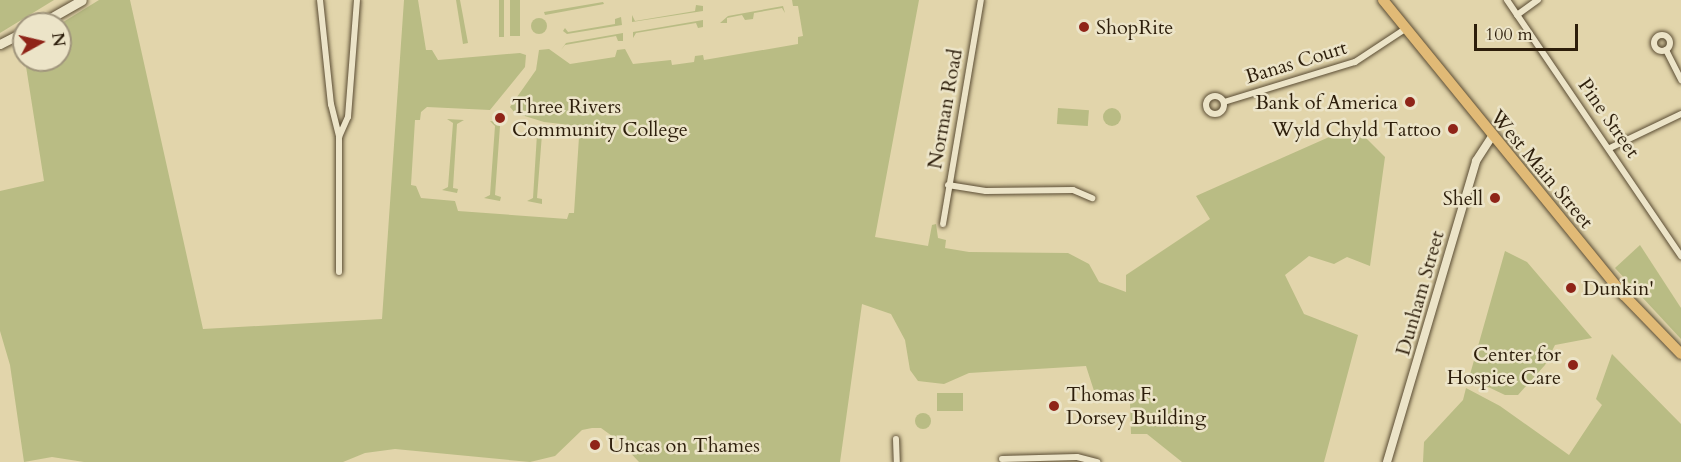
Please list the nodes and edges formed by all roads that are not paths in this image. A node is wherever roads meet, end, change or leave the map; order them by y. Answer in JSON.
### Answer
{"nodes":[{"id":1,"x":82,"y":0,"type":"edge"},
{"id":2,"x":320,"y":0,"type":"edge"},
{"id":3,"x":357,"y":0,"type":"edge"},
{"id":4,"x":981,"y":0,"type":"edge"},
{"id":5,"x":1383,"y":0,"type":"edge"},
{"id":6,"x":1507,"y":0,"type":"edge"},
{"id":7,"x":1538,"y":0,"type":"edge"},
{"id":8,"x":61,"y":12,"type":"edge"},
{"id":9,"x":1517,"y":15,"type":"junction"},
{"id":10,"x":1405,"y":29,"type":"junction"},
{"id":11,"x":1666,"y":50,"type":"dead end"},
{"id":12,"x":1681,"y":80,"type":"edge"},
{"id":13,"x":1224,"y":102,"type":"dead end"},
{"id":14,"x":1681,"y":114,"type":"edge"},
{"id":15,"x":1492,"y":136,"type":"junction"},
{"id":16,"x":339,"y":137,"type":"junction"},
{"id":17,"x":1610,"y":148,"type":"junction"},
{"id":18,"x":948,"y":185,"type":"junction"},
{"id":19,"x":1092,"y":198,"type":"dead end"},
{"id":20,"x":943,"y":224,"type":"dead end"},
{"id":21,"x":1681,"y":256,"type":"edge"},
{"id":22,"x":339,"y":272,"type":"dead end"},
{"id":23,"x":1681,"y":354,"type":"edge"},
{"id":24,"x":896,"y":440,"type":"dead end"},
{"id":25,"x":1002,"y":459,"type":"dead end"},
{"id":26,"x":897,"y":462,"type":"edge"},
{"id":27,"x":1097,"y":462,"type":"edge"},
{"id":28,"x":1386,"y":462,"type":"edge"}],
"edges":[{"from":1,"to":8,"type":"main road"},
{"from":2,"to":16,"type":"street"},
{"from":3,"to":16,"type":"street"},
{"from":4,"to":18,"type":"street","name":"Norman Road"},
{"from":5,"to":10,"type":"main road","name":"West Main Street"},
{"from":6,"to":9,"type":"street","name":"Pine Street"},
{"from":7,"to":9,"type":"street"},
{"from":9,"to":17,"type":"street","name":"Pine Street"},
{"from":10,"to":13,"type":"street","name":"Banas Court"},
{"from":10,"to":15,"type":"main road","name":"West Main Street"},
{"from":11,"to":12,"type":"street"},
{"from":14,"to":17,"type":"street"},
{"from":15,"to":23,"type":"main road","name":"West Main Street"},
{"from":15,"to":28,"type":"street","name":"Dunham Street"},
{"from":16,"to":22,"type":"street"},
{"from":17,"to":21,"type":"street","name":"Pine Street"},
{"from":18,"to":19,"type":"street"},
{"from":18,"to":20,"type":"street","name":"Norman Road"},
{"from":24,"to":26,"type":"street"},
{"from":25,"to":27,"type":"street"}]}
